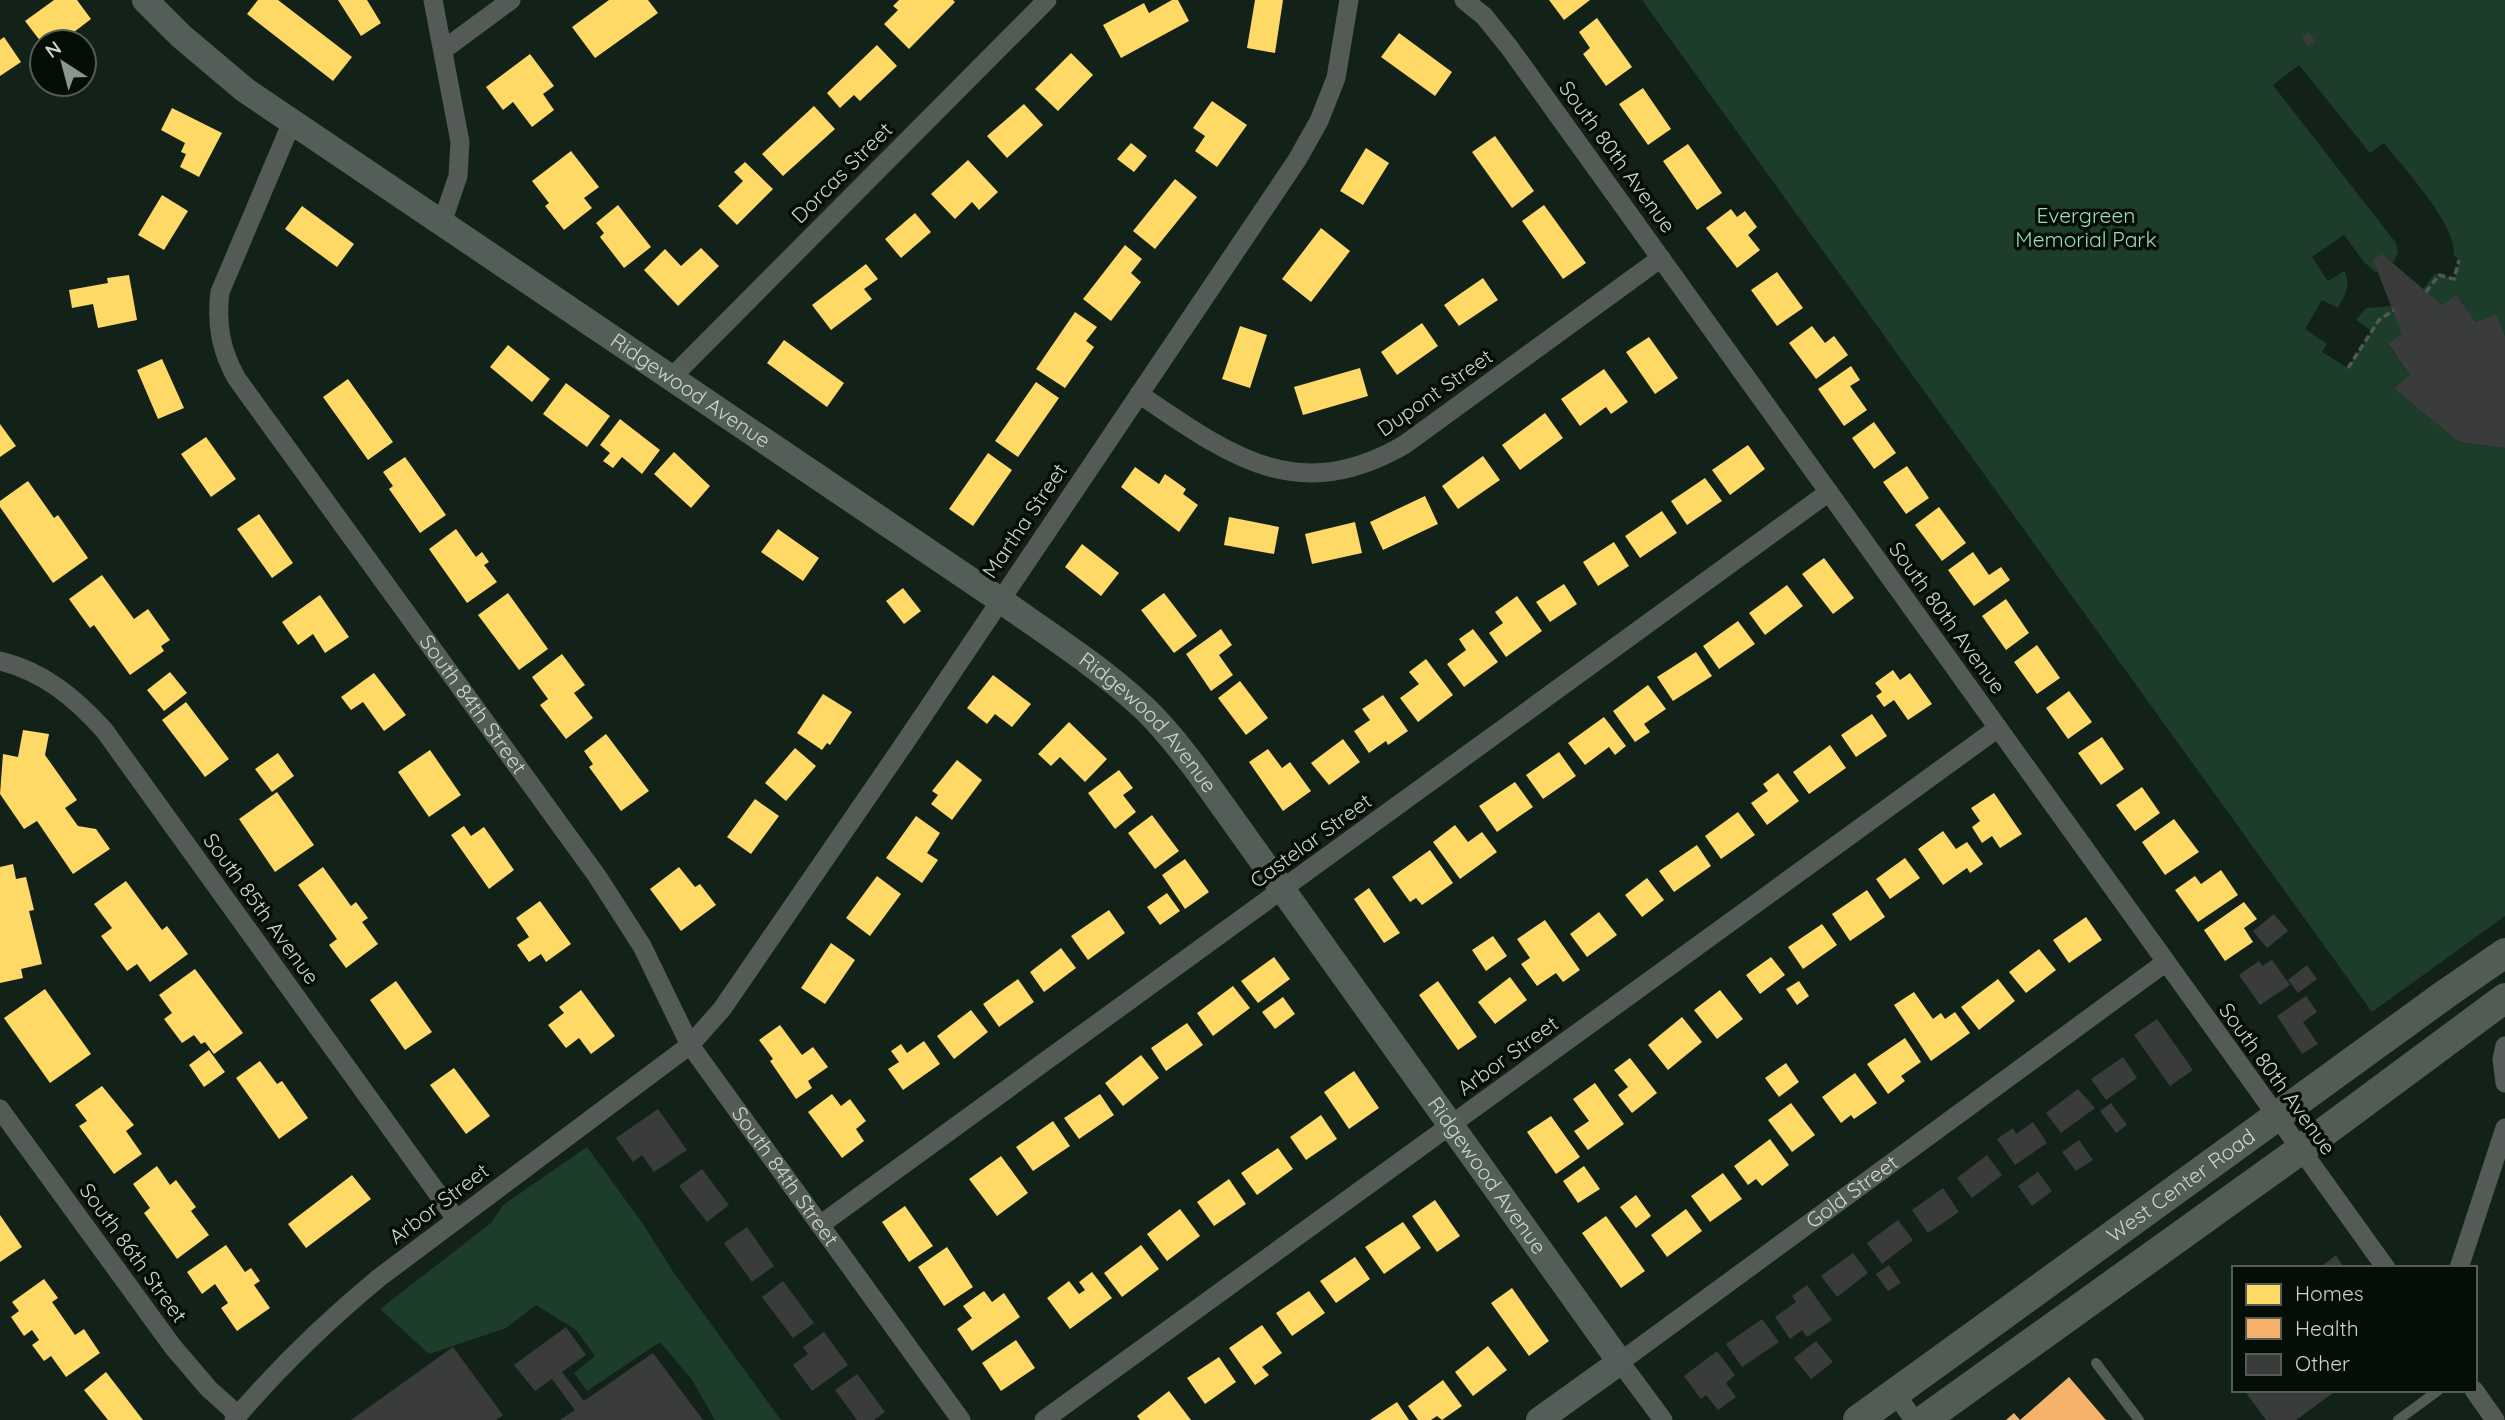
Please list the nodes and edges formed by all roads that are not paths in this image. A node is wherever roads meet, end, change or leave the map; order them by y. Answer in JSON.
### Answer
{"nodes":[{"id":1,"x":145,"y":0,"type":"edge"},
{"id":2,"x":433,"y":0,"type":"edge"},
{"id":3,"x":511,"y":0,"type":"edge"},
{"id":4,"x":1047,"y":0,"type":"edge"},
{"id":5,"x":1349,"y":0,"type":"edge"},
{"id":6,"x":1464,"y":0,"type":"edge"},
{"id":7,"x":443,"y":50,"type":"junction"},
{"id":8,"x":292,"y":122,"type":"junction"},
{"id":9,"x":442,"y":223,"type":"junction"},
{"id":10,"x":1661,"y":258,"type":"junction"},
{"id":11,"x":670,"y":379,"type":"junction"},
{"id":12,"x":1139,"y":394,"type":"junction"},
{"id":13,"x":1829,"y":492,"type":"junction"},
{"id":14,"x":1000,"y":600,"type":"junction"},
{"id":15,"x":0,"y":660,"type":"edge"},
{"id":16,"x":1998,"y":728,"type":"junction"},
{"id":17,"x":1282,"y":890,"type":"junction"},
{"id":18,"x":2505,"y":953,"type":"edge"},
{"id":19,"x":2166,"y":962,"type":"junction"},
{"id":20,"x":2505,"y":998,"type":"edge"},
{"id":21,"x":691,"y":1045,"type":"junction"},
{"id":22,"x":2505,"y":1046,"type":"edge"},
{"id":23,"x":2505,"y":1083,"type":"edge"},
{"id":24,"x":0,"y":1109,"type":"edge"},
{"id":25,"x":2276,"y":1116,"type":"junction"},
{"id":26,"x":1452,"y":1126,"type":"junction"},
{"id":27,"x":2505,"y":1128,"type":"edge"},
{"id":28,"x":2300,"y":1150,"type":"junction"},
{"id":29,"x":456,"y":1219,"type":"junction"},
{"id":30,"x":820,"y":1226,"type":"junction"},
{"id":31,"x":2385,"y":1266,"type":"edge"},
{"id":32,"x":2460,"y":1266,"type":"edge"},
{"id":33,"x":1620,"y":1362,"type":"junction"},
{"id":34,"x":2096,"y":1363,"type":"dead end"},
{"id":35,"x":2436,"y":1392,"type":"edge"},
{"id":36,"x":2475,"y":1392,"type":"edge"},
{"id":37,"x":1895,"y":1393,"type":"junction"},
{"id":38,"x":236,"y":1418,"type":"edge"},
{"id":39,"x":2403,"y":1418,"type":"edge"},
{"id":40,"x":961,"y":1420,"type":"edge"},
{"id":41,"x":1044,"y":1420,"type":"edge"},
{"id":42,"x":1539,"y":1420,"type":"edge"},
{"id":43,"x":1663,"y":1420,"type":"edge"},
{"id":44,"x":1858,"y":1420,"type":"edge"},
{"id":45,"x":1914,"y":1420,"type":"edge"},
{"id":46,"x":1924,"y":1420,"type":"edge"},
{"id":47,"x":2139,"y":1420,"type":"edge"},
{"id":48,"x":2495,"y":1420,"type":"edge"}],
"edges":[{"from":1,"to":8,"type":"main road"},
{"from":2,"to":7,"type":"street"},
{"from":3,"to":7,"type":"street"},
{"from":4,"to":11,"type":"street","name":"Dorcas Street"},
{"from":5,"to":12,"type":"street","name":"Martha Street"},
{"from":6,"to":10,"type":"street","name":"South 80th Avenue"},
{"from":7,"to":9,"type":"street"},
{"from":8,"to":9,"type":"main road","name":"Ridgewood Avenue"},
{"from":8,"to":21,"type":"street","name":"South 84th Street"},
{"from":9,"to":11,"type":"main road","name":"Ridgewood Avenue"},
{"from":10,"to":12,"type":"street","name":"Dupont Street"},
{"from":10,"to":13,"type":"street","name":"South 80th Avenue"},
{"from":11,"to":14,"type":"main road","name":"Ridgewood Avenue"},
{"from":12,"to":14,"type":"street","name":"Martha Street"},
{"from":13,"to":16,"type":"street","name":"South 80th Avenue"},
{"from":13,"to":17,"type":"street","name":"Castelar Street"},
{"from":14,"to":17,"type":"main road","name":"Ridgewood Avenue"},
{"from":14,"to":21,"type":"street","name":"Martha Street"},
{"from":15,"to":29,"type":"street","name":"South 85th Avenue"},
{"from":16,"to":19,"type":"street","name":"South 80th Avenue"},
{"from":16,"to":26,"type":"street","name":"Arbor Street"},
{"from":17,"to":26,"type":"main road","name":"Ridgewood Avenue"},
{"from":17,"to":30,"type":"street","name":"Castelar Street"},
{"from":18,"to":25,"type":"main road","name":"West Center Road"},
{"from":19,"to":25,"type":"street","name":"South 80th Avenue"},
{"from":19,"to":33,"type":"street","name":"Gold Street"},
{"from":20,"to":28,"type":"main road","name":"West Center Road"},
{"from":21,"to":29,"type":"street","name":"Arbor Street"},
{"from":21,"to":30,"type":"street","name":"South 84th Street"},
{"from":22,"to":23,"type":"street"},
{"from":24,"to":38,"type":"street","name":"South 86th Street"},
{"from":25,"to":28,"type":"street","name":"South 80th Avenue"},
{"from":25,"to":37,"type":"main road","name":"West Center Road"},
{"from":26,"to":33,"type":"main road","name":"Ridgewood Avenue"},
{"from":26,"to":41,"type":"street","name":"Arbor Street"},
{"from":27,"to":32,"type":"street"},
{"from":28,"to":31,"type":"street","name":"South 80th Avenue"},
{"from":28,"to":46,"type":"main road","name":"West Center Road"},
{"from":29,"to":38,"type":"street","name":"Arbor Street"},
{"from":30,"to":40,"type":"street","name":"South 84th Street"},
{"from":33,"to":42,"type":"main road","name":"Gold Street"},
{"from":33,"to":43,"type":"street","name":"Ridgewood Avenue"},
{"from":34,"to":47,"type":"lane"},
{"from":35,"to":39,"type":"lane"},
{"from":36,"to":48,"type":"street"},
{"from":37,"to":44,"type":"main road","name":"West Center Road"},
{"from":37,"to":45,"type":"street"}]}
